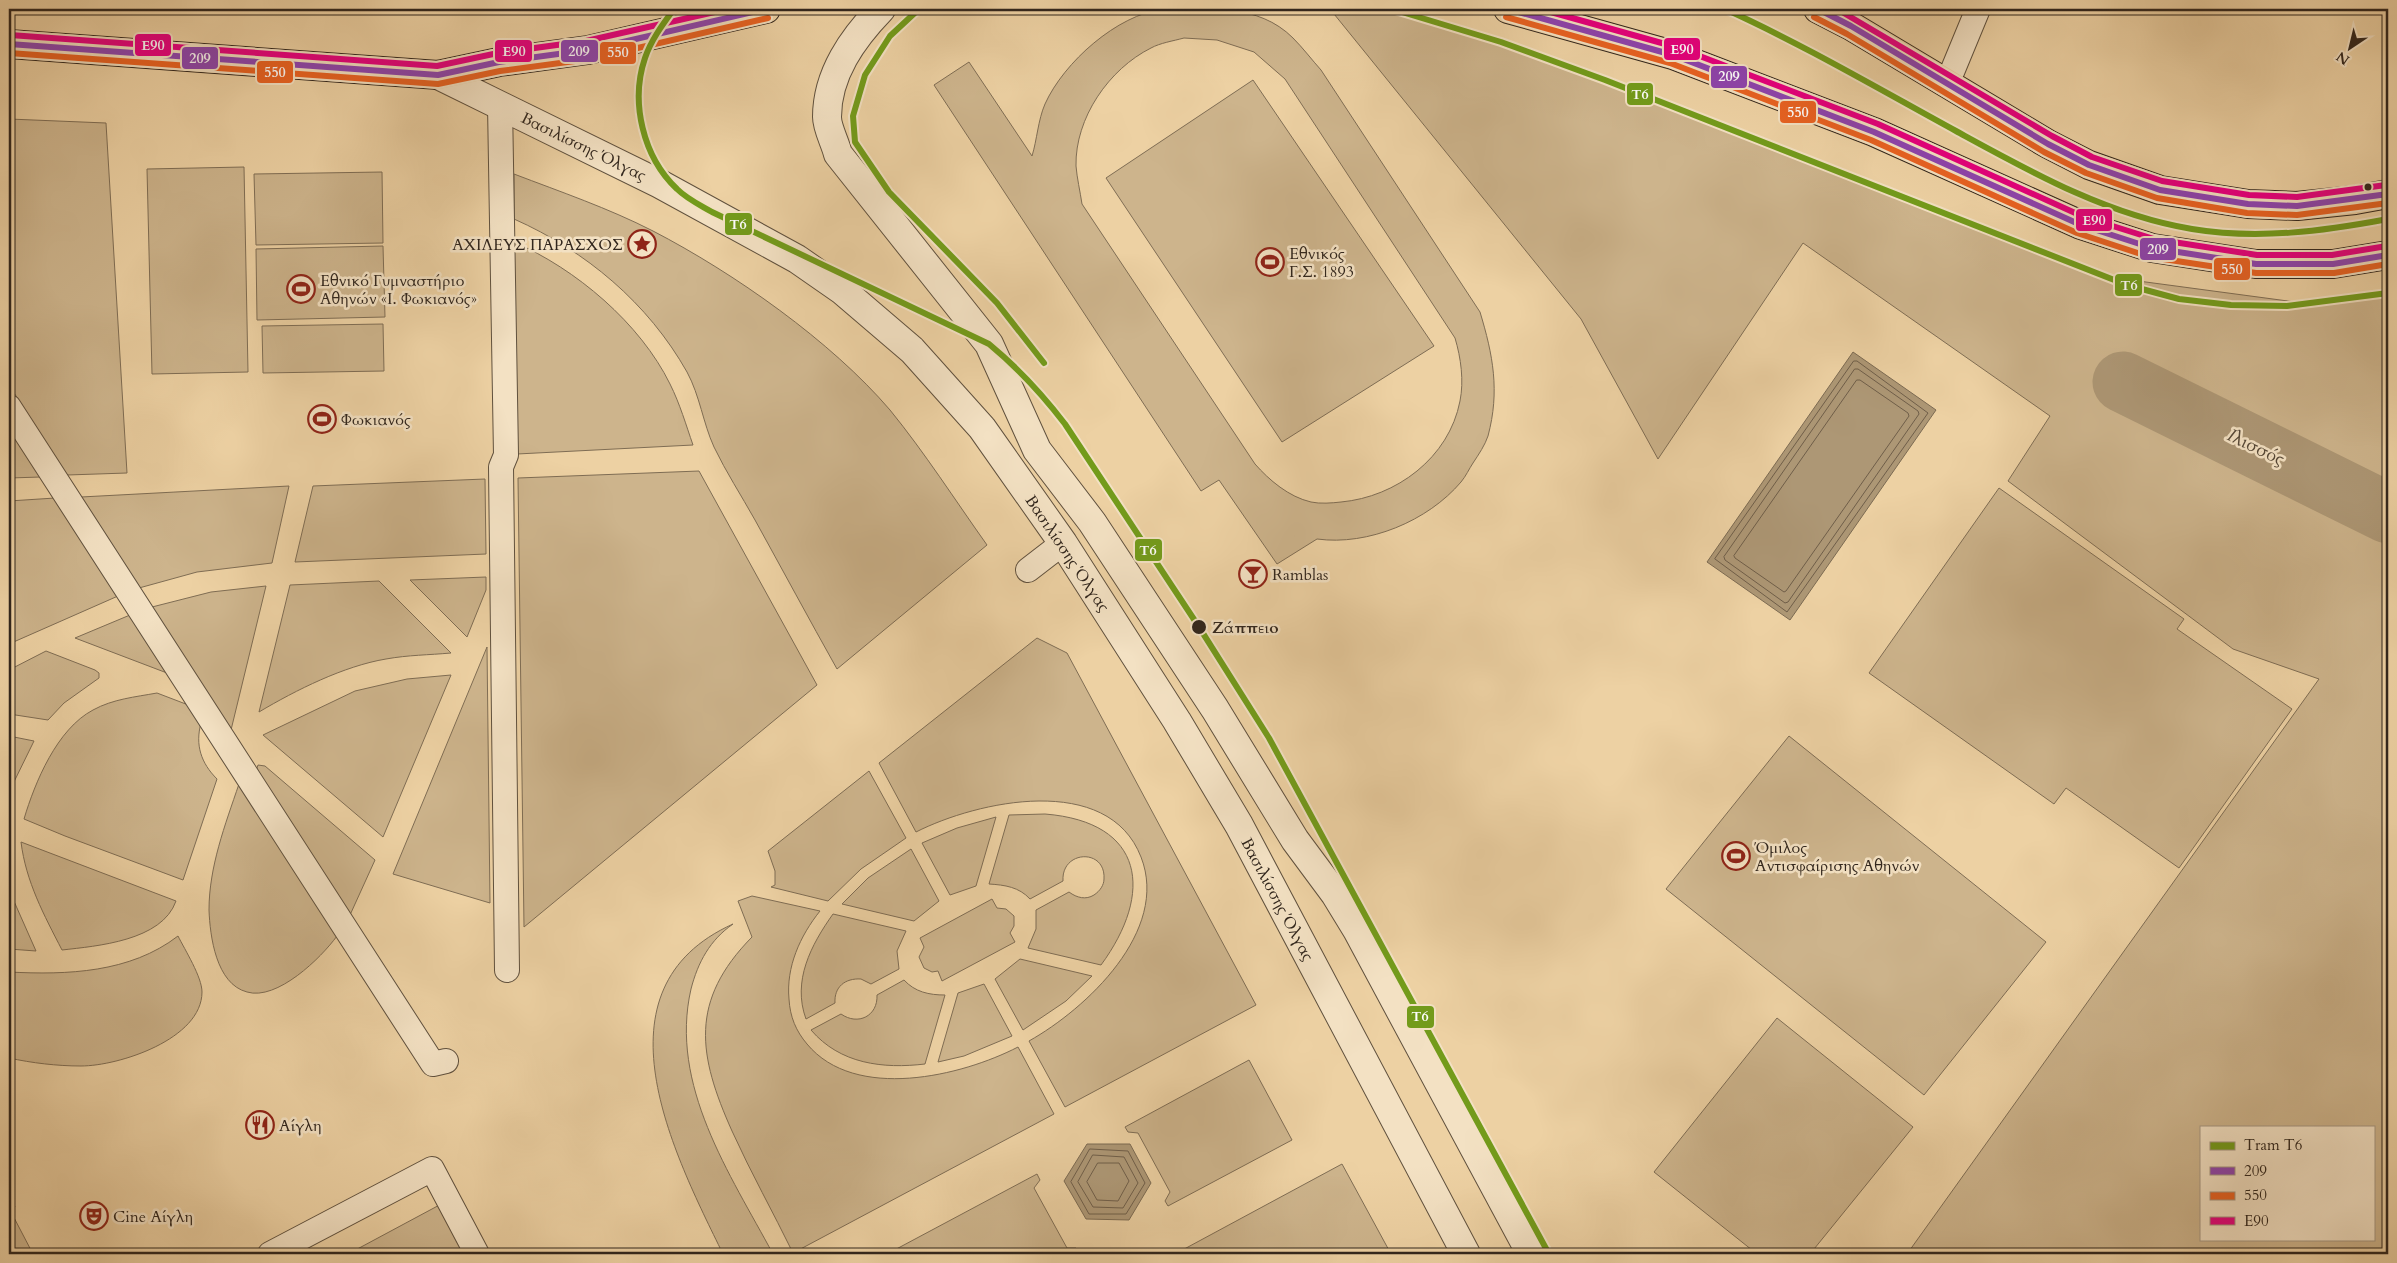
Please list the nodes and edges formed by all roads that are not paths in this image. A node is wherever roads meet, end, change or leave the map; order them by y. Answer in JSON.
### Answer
{"nodes":[{"id":1,"x":766,"y":9,"type":"edge"},
{"id":2,"x":881,"y":9,"type":"edge"},
{"id":3,"x":1508,"y":9,"type":"edge"},
{"id":4,"x":1818,"y":9,"type":"edge"},
{"id":5,"x":1978,"y":9,"type":"edge"},
{"id":6,"x":9,"y":44,"type":"edge"},
{"id":7,"x":438,"y":74,"type":"junction"},
{"id":8,"x":1948,"y":84,"type":"junction"},
{"id":9,"x":500,"y":105,"type":"junction"},
{"id":10,"x":2388,"y":194,"type":"edge"},
{"id":11,"x":2388,"y":254,"type":"edge"},
{"id":12,"x":9,"y":407,"type":"edge"},
{"id":13,"x":1063,"y":543,"type":"junction"},
{"id":14,"x":1028,"y":570,"type":"dead end"},
{"id":15,"x":507,"y":970,"type":"dead end"},
{"id":16,"x":446,"y":1061,"type":"dead end"},
{"id":17,"x":270,"y":1254,"type":"edge"},
{"id":18,"x":477,"y":1254,"type":"edge"},
{"id":19,"x":1466,"y":1254,"type":"edge"},
{"id":20,"x":1531,"y":1254,"type":"edge"}],
"edges":[{"from":1,"to":7,"type":"main road"},
{"from":2,"to":20,"type":"street","name":"Βασιλίσσης Όλγας"},
{"from":3,"to":11,"type":"main road"},
{"from":4,"to":8,"type":"main road"},
{"from":5,"to":8,"type":"street"},
{"from":6,"to":7,"type":"main road"},
{"from":7,"to":9,"type":"street","name":"Βασιλίσσης Όλγας"},
{"from":8,"to":10,"type":"main road"},
{"from":9,"to":13,"type":"street","name":"Βασιλίσσης Όλγας"},
{"from":9,"to":15,"type":"street"},
{"from":12,"to":16,"type":"street"},
{"from":13,"to":14,"type":"street"},
{"from":13,"to":19,"type":"street","name":"Βασιλίσσης Όλγας"},
{"from":17,"to":18,"type":"street"}]}
